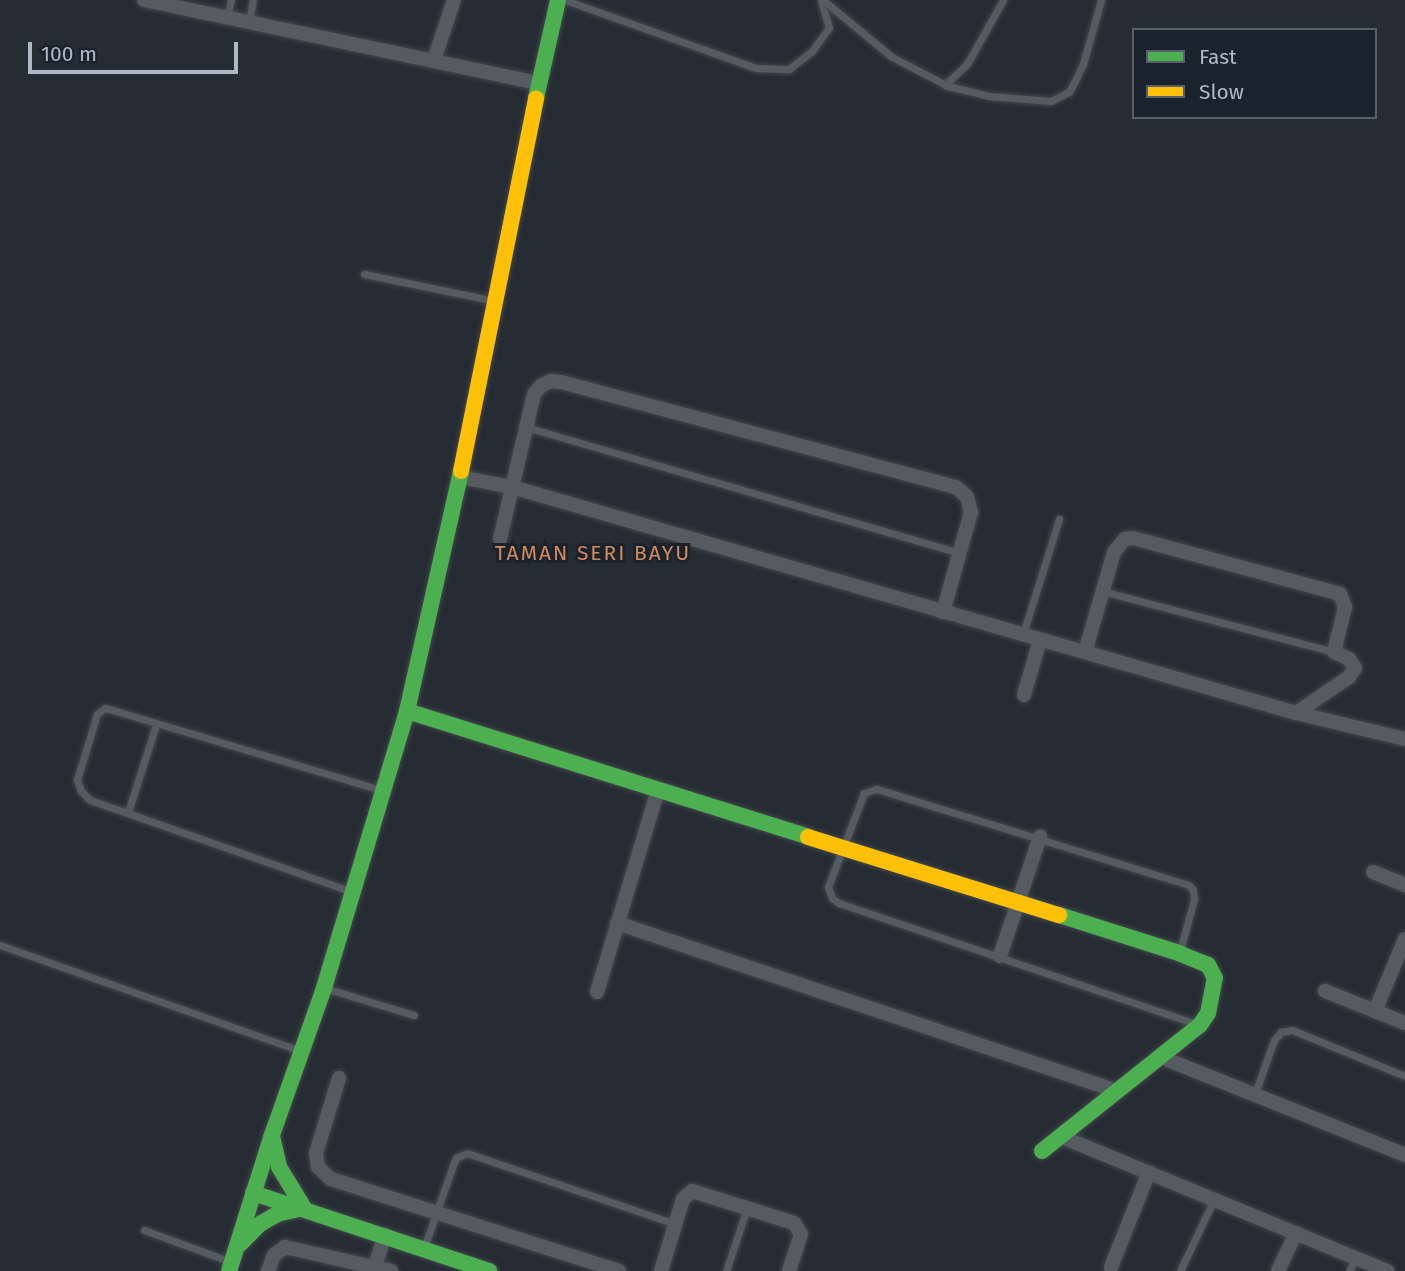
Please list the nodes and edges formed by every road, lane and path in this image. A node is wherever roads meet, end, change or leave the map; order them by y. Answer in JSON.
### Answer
{"nodes":[{"id":1,"x":144,"y":0,"type":"edge"},
{"id":2,"x":231,"y":0,"type":"edge"},
{"id":3,"x":253,"y":0,"type":"edge"},
{"id":4,"x":454,"y":0,"type":"edge"},
{"id":5,"x":558,"y":0,"type":"edge"},
{"id":6,"x":565,"y":0,"type":"edge"},
{"id":7,"x":822,"y":0,"type":"edge"},
{"id":8,"x":1003,"y":0,"type":"edge"},
{"id":9,"x":1101,"y":0,"type":"edge"},
{"id":10,"x":227,"y":18,"type":"junction"},
{"id":11,"x":249,"y":22,"type":"junction"},
{"id":12,"x":434,"y":60,"type":"junction"},
{"id":13,"x":538,"y":83,"type":"junction"},
{"id":14,"x":945,"y":85,"type":"junction"},
{"id":15,"x":365,"y":274,"type":"dead end"},
{"id":16,"x":495,"y":301,"type":"junction"},
{"id":17,"x":525,"y":427,"type":"junction"},
{"id":18,"x":460,"y":477,"type":"junction"},
{"id":19,"x":512,"y":487,"type":"junction"},
{"id":20,"x":1059,"y":519,"type":"dead end"},
{"id":21,"x":500,"y":539,"type":"dead end"},
{"id":22,"x":961,"y":553,"type":"junction"},
{"id":23,"x":1102,"y":591,"type":"junction"},
{"id":24,"x":943,"y":612,"type":"junction"},
{"id":25,"x":1023,"y":635,"type":"junction"},
{"id":26,"x":1040,"y":640,"type":"junction"},
{"id":27,"x":1085,"y":652,"type":"junction"},
{"id":28,"x":1334,"y":652,"type":"junction"},
{"id":29,"x":1024,"y":695,"type":"dead end"},
{"id":30,"x":407,"y":711,"type":"junction"},
{"id":31,"x":1296,"y":713,"type":"junction"},
{"id":32,"x":156,"y":725,"type":"junction"},
{"id":33,"x":1405,"y":739,"type":"edge"},
{"id":34,"x":658,"y":790,"type":"junction"},
{"id":35,"x":385,"y":792,"type":"junction"},
{"id":36,"x":128,"y":812,"type":"junction"},
{"id":37,"x":1040,"y":837,"type":"junction"},
{"id":38,"x":842,"y":848,"type":"junction"},
{"id":39,"x":1373,"y":872,"type":"dead end"},
{"id":40,"x":1405,"y":885,"type":"edge"},
{"id":41,"x":353,"y":892,"type":"junction"},
{"id":42,"x":1019,"y":903,"type":"junction"},
{"id":43,"x":617,"y":923,"type":"junction"},
{"id":44,"x":0,"y":945,"type":"edge"},
{"id":45,"x":1403,"y":948,"type":"edge"},
{"id":46,"x":1179,"y":953,"type":"junction"},
{"id":47,"x":1000,"y":956,"type":"junction"},
{"id":48,"x":324,"y":988,"type":"junction"},
{"id":49,"x":1325,"y":991,"type":"dead end"},
{"id":50,"x":597,"y":992,"type":"dead end"},
{"id":51,"x":1374,"y":1011,"type":"junction"},
{"id":52,"x":414,"y":1015,"type":"dead end"},
{"id":53,"x":1405,"y":1023,"type":"edge"},
{"id":54,"x":1200,"y":1025,"type":"junction"},
{"id":55,"x":302,"y":1051,"type":"junction"},
{"id":56,"x":1163,"y":1058,"type":"junction"},
{"id":57,"x":1405,"y":1076,"type":"edge"},
{"id":58,"x":339,"y":1078,"type":"dead end"},
{"id":59,"x":1117,"y":1091,"type":"junction"},
{"id":60,"x":1254,"y":1096,"type":"junction"},
{"id":61,"x":272,"y":1135,"type":"junction"},
{"id":62,"x":1062,"y":1137,"type":"junction"},
{"id":63,"x":1042,"y":1151,"type":"dead end"},
{"id":64,"x":1405,"y":1155,"type":"edge"},
{"id":65,"x":1149,"y":1171,"type":"junction"},
{"id":66,"x":253,"y":1193,"type":"junction"},
{"id":67,"x":1214,"y":1199,"type":"junction"},
{"id":68,"x":304,"y":1208,"type":"junction"},
{"id":69,"x":747,"y":1208,"type":"junction"},
{"id":70,"x":435,"y":1213,"type":"junction"},
{"id":71,"x":675,"y":1224,"type":"junction"},
{"id":72,"x":144,"y":1230,"type":"dead end"},
{"id":73,"x":1296,"y":1233,"type":"junction"},
{"id":74,"x":385,"y":1235,"type":"junction"},
{"id":75,"x":424,"y":1248,"type":"junction"},
{"id":76,"x":232,"y":1261,"type":"edge"},
{"id":77,"x":1353,"y":1264,"type":"edge"},
{"id":78,"x":375,"y":1266,"type":"junction"},
{"id":79,"x":1112,"y":1269,"type":"edge"},
{"id":80,"x":268,"y":1271,"type":"edge"},
{"id":81,"x":391,"y":1271,"type":"edge"},
{"id":82,"x":488,"y":1271,"type":"edge"},
{"id":83,"x":619,"y":1271,"type":"edge"},
{"id":84,"x":661,"y":1271,"type":"edge"},
{"id":85,"x":726,"y":1271,"type":"edge"},
{"id":86,"x":789,"y":1271,"type":"edge"},
{"id":87,"x":1180,"y":1271,"type":"edge"},
{"id":88,"x":1278,"y":1271,"type":"edge"},
{"id":89,"x":1387,"y":1271,"type":"edge"}],
"edges":[{"from":1,"to":10,"type":"street"},
{"from":2,"to":10,"type":"lane"},
{"from":3,"to":11,"type":"lane"},
{"from":4,"to":12,"type":"street"},
{"from":5,"to":13,"type":"street"},
{"from":6,"to":7,"type":"lane"},
{"from":7,"to":14,"type":"lane"},
{"from":8,"to":14,"type":"lane"},
{"from":9,"to":14,"type":"lane"},
{"from":10,"to":11,"type":"street"},
{"from":11,"to":12,"type":"street"},
{"from":12,"to":13,"type":"street"},
{"from":13,"to":16,"type":"street"},
{"from":15,"to":16,"type":"lane"},
{"from":16,"to":18,"type":"street"},
{"from":17,"to":19,"type":"street"},
{"from":17,"to":22,"type":"lane"},
{"from":17,"to":22,"type":"street"},
{"from":18,"to":19,"type":"street"},
{"from":18,"to":30,"type":"street"},
{"from":19,"to":21,"type":"street"},
{"from":19,"to":24,"type":"street"},
{"from":20,"to":25,"type":"lane"},
{"from":22,"to":24,"type":"street"},
{"from":23,"to":27,"type":"street"},
{"from":23,"to":28,"type":"lane"},
{"from":23,"to":28,"type":"street"},
{"from":24,"to":25,"type":"street"},
{"from":25,"to":26,"type":"street"},
{"from":26,"to":27,"type":"street"},
{"from":26,"to":29,"type":"street"},
{"from":27,"to":31,"type":"street"},
{"from":28,"to":31,"type":"street"},
{"from":30,"to":34,"type":"street"},
{"from":30,"to":35,"type":"street"},
{"from":31,"to":33,"type":"street"},
{"from":32,"to":35,"type":"lane"},
{"from":32,"to":36,"type":"lane"},
{"from":32,"to":36,"type":"lane"},
{"from":34,"to":38,"type":"street"},
{"from":34,"to":43,"type":"street"},
{"from":35,"to":41,"type":"street"},
{"from":36,"to":41,"type":"lane"},
{"from":37,"to":38,"type":"lane"},
{"from":37,"to":42,"type":"street"},
{"from":37,"to":46,"type":"lane"},
{"from":38,"to":42,"type":"street"},
{"from":38,"to":47,"type":"lane"},
{"from":39,"to":40,"type":"street"},
{"from":41,"to":48,"type":"street"},
{"from":42,"to":46,"type":"street"},
{"from":42,"to":47,"type":"street"},
{"from":43,"to":50,"type":"street"},
{"from":43,"to":59,"type":"street"},
{"from":44,"to":55,"type":"lane"},
{"from":45,"to":51,"type":"street"},
{"from":46,"to":54,"type":"street"},
{"from":47,"to":54,"type":"lane"},
{"from":48,"to":52,"type":"lane"},
{"from":48,"to":55,"type":"street"},
{"from":49,"to":51,"type":"street"},
{"from":51,"to":53,"type":"street"},
{"from":54,"to":56,"type":"street"},
{"from":55,"to":61,"type":"street"},
{"from":56,"to":59,"type":"street"},
{"from":56,"to":60,"type":"street"},
{"from":57,"to":60,"type":"lane"},
{"from":58,"to":70,"type":"street"},
{"from":59,"to":62,"type":"street"},
{"from":60,"to":64,"type":"street"},
{"from":61,"to":66,"type":"street"},
{"from":61,"to":68,"type":"street"},
{"from":62,"to":63,"type":"street"},
{"from":62,"to":65,"type":"street"},
{"from":65,"to":67,"type":"street"},
{"from":65,"to":79,"type":"street"},
{"from":66,"to":68,"type":"street"},
{"from":66,"to":76,"type":"street"},
{"from":67,"to":73,"type":"street"},
{"from":67,"to":87,"type":"lane"},
{"from":68,"to":74,"type":"street"},
{"from":68,"to":76,"type":"street"},
{"from":69,"to":71,"type":"street"},
{"from":69,"to":85,"type":"lane"},
{"from":69,"to":86,"type":"street"},
{"from":70,"to":71,"type":"lane"},
{"from":70,"to":75,"type":"lane"},
{"from":70,"to":83,"type":"street"},
{"from":71,"to":84,"type":"street"},
{"from":72,"to":76,"type":"lane"},
{"from":73,"to":77,"type":"street"},
{"from":73,"to":88,"type":"street"},
{"from":74,"to":75,"type":"street"},
{"from":74,"to":78,"type":"street"},
{"from":75,"to":82,"type":"street"},
{"from":77,"to":89,"type":"street"},
{"from":78,"to":80,"type":"street"},
{"from":78,"to":81,"type":"street"}]}
